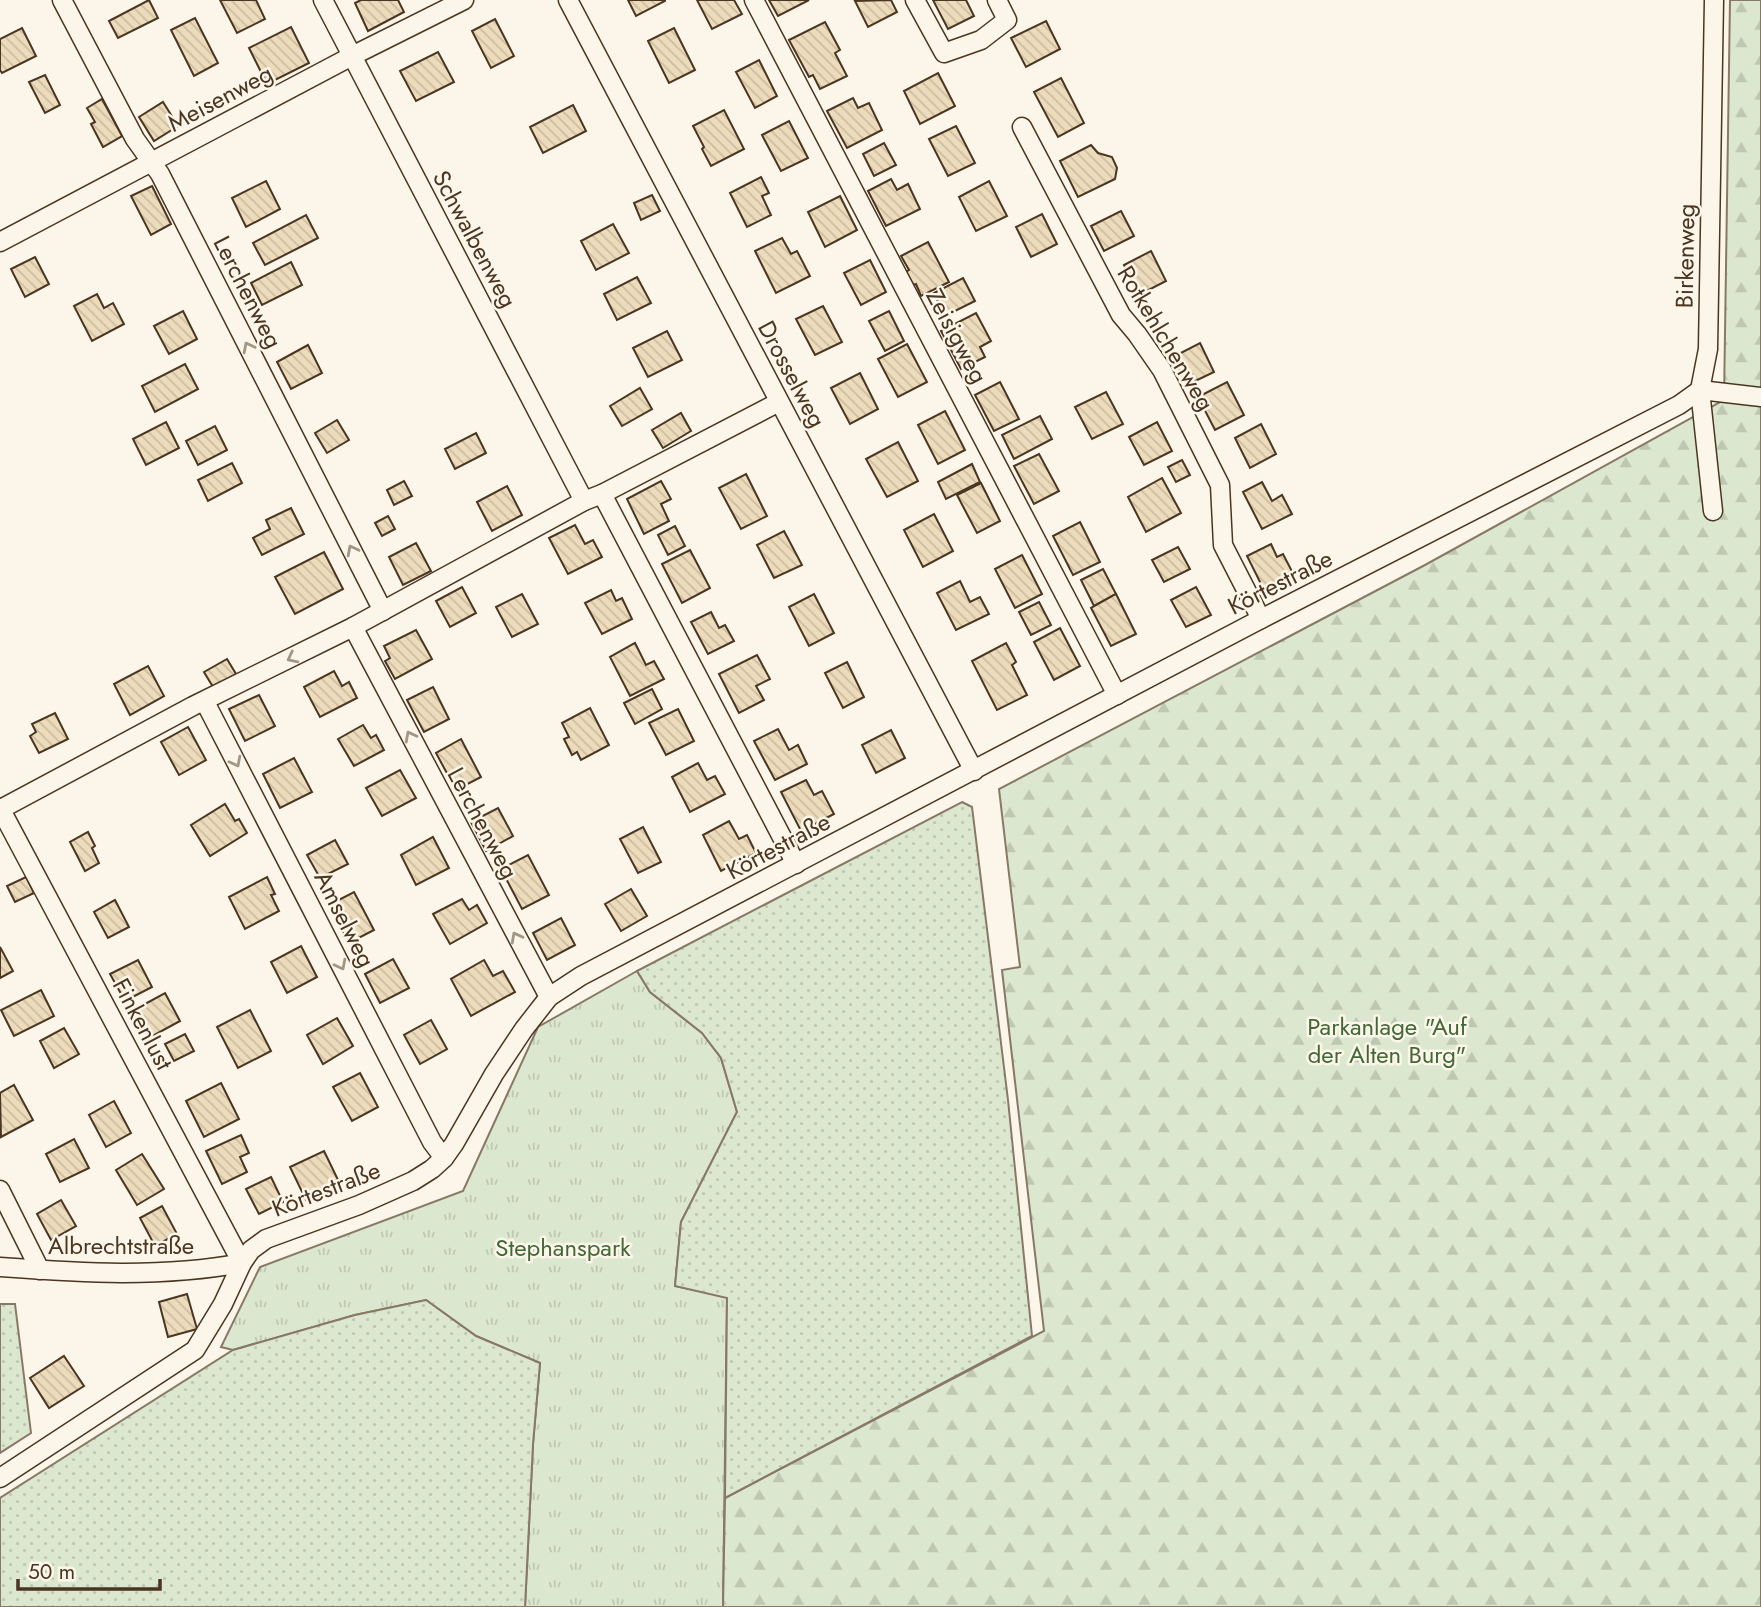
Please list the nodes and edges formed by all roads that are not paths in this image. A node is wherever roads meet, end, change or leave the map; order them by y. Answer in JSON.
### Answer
{"nodes":[{"id":1,"x":62,"y":0,"type":"edge"},
{"id":2,"x":323,"y":0,"type":"edge"},
{"id":3,"x":464,"y":0,"type":"edge"},
{"id":4,"x":568,"y":0,"type":"edge"},
{"id":5,"x":754,"y":0,"type":"edge"},
{"id":6,"x":915,"y":0,"type":"edge"},
{"id":7,"x":997,"y":0,"type":"edge"},
{"id":8,"x":1714,"y":0,"type":"edge"},
{"id":9,"x":352,"y":56,"type":"junction"},
{"id":10,"x":1022,"y":127,"type":"dead end"},
{"id":11,"x":152,"y":162,"type":"junction"},
{"id":12,"x":0,"y":242,"type":"edge"},
{"id":13,"x":1700,"y":390,"type":"junction"},
{"id":14,"x":1761,"y":397,"type":"edge"},
{"id":15,"x":779,"y":402,"type":"junction"},
{"id":16,"x":602,"y":494,"type":"junction"},
{"id":17,"x":584,"y":501,"type":"junction"},
{"id":18,"x":1713,"y":511,"type":"dead end"},
{"id":19,"x":383,"y":611,"type":"junction"},
{"id":20,"x":1261,"y":619,"type":"junction"},
{"id":21,"x":353,"y":627,"type":"junction"},
{"id":22,"x":1117,"y":695,"type":"junction"},
{"id":23,"x":205,"y":702,"type":"junction"},
{"id":24,"x":974,"y":771,"type":"junction"},
{"id":25,"x":0,"y":809,"type":"edge"},
{"id":26,"x":796,"y":864,"type":"junction"},
{"id":27,"x":548,"y":997,"type":"junction"},
{"id":28,"x":444,"y":1158,"type":"junction"},
{"id":29,"x":0,"y":1191,"type":"edge"},
{"id":30,"x":242,"y":1263,"type":"junction"},
{"id":31,"x":0,"y":1267,"type":"edge"},
{"id":32,"x":40,"y":1270,"type":"junction"},
{"id":33,"x":0,"y":1478,"type":"edge"}],
"edges":[{"from":1,"to":11,"type":"street","name":"Lerchenweg"},
{"from":2,"to":9,"type":"street","name":"Schwalbenweg"},
{"from":3,"to":9,"type":"street","name":"Meisenweg"},
{"from":4,"to":15,"type":"street","name":"Drosselweg"},
{"from":5,"to":22,"type":"street","name":"Zeisigweg"},
{"from":6,"to":7,"type":"street"},
{"from":8,"to":13,"type":"street","name":"Birkenweg"},
{"from":9,"to":11,"type":"street","name":"Meisenweg"},
{"from":9,"to":17,"type":"street","name":"Schwalbenweg"},
{"from":10,"to":20,"type":"street","name":"Rotkehlchenweg"},
{"from":11,"to":12,"type":"street","name":"Meisenweg"},
{"from":19,"to":11,"type":"street","name":"Lerchenweg","one_way":true},
{"from":13,"to":14,"type":"street"},
{"from":13,"to":18,"type":"street","name":"Birkenweg"},
{"from":13,"to":20,"type":"street","name":"Körtestraße"},
{"from":15,"to":16,"type":"street"},
{"from":15,"to":24,"type":"street","name":"Drosselweg"},
{"from":16,"to":17,"type":"street"},
{"from":16,"to":26,"type":"street"},
{"from":17,"to":19,"type":"street"},
{"from":19,"to":21,"type":"street"},
{"from":20,"to":22,"type":"street","name":"Körtestraße"},
{"from":21,"to":23,"type":"street","one_way":true},
{"from":27,"to":21,"type":"street","name":"Lerchenweg","one_way":true},
{"from":22,"to":24,"type":"street","name":"Körtestraße"},
{"from":23,"to":25,"type":"street"},
{"from":23,"to":28,"type":"street","name":"Amselweg","one_way":true},
{"from":24,"to":26,"type":"street","name":"Körtestraße"},
{"from":25,"to":30,"type":"street","name":"Finkenlust"},
{"from":26,"to":27,"type":"street","name":"Körtestraße"},
{"from":27,"to":28,"type":"street","name":"Körtestraße"},
{"from":28,"to":30,"type":"street","name":"Körtestraße"},
{"from":29,"to":32,"type":"street"},
{"from":30,"to":32,"type":"street","name":"Albrechtstraße"},
{"from":30,"to":33,"type":"street","name":"Körtestraße"},
{"from":31,"to":32,"type":"street","name":"Albrechtstraße"}]}
